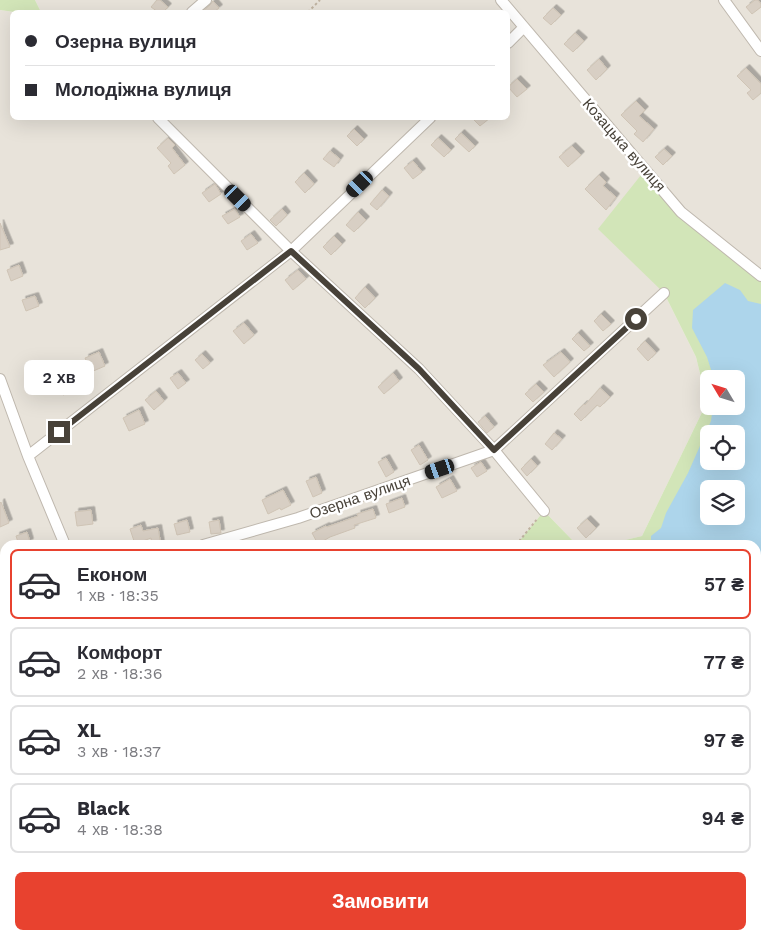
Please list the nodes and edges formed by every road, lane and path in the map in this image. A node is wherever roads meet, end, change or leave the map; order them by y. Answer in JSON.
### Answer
{"nodes":[{"id":1,"x":206,"y":0,"type":"edge"},
{"id":2,"x":320,"y":0,"type":"edge"},
{"id":3,"x":501,"y":0,"type":"edge"},
{"id":4,"x":724,"y":0,"type":"edge"},
{"id":5,"x":194,"y":10,"type":"edge"},
{"id":6,"x":310,"y":10,"type":"edge"},
{"id":7,"x":509,"y":10,"type":"edge"},
{"id":8,"x":510,"y":11,"type":"edge"},
{"id":9,"x":523,"y":28,"type":"junction"},
{"id":10,"x":510,"y":41,"type":"edge"},
{"id":11,"x":761,"y":51,"type":"edge"},
{"id":12,"x":160,"y":120,"type":"edge"},
{"id":13,"x":428,"y":120,"type":"edge"},
{"id":14,"x":291,"y":251,"type":"junction"},
{"id":15,"x":761,"y":276,"type":"edge"},
{"id":16,"x":664,"y":293,"type":"dead end"},
{"id":17,"x":0,"y":379,"type":"edge"},
{"id":18,"x":494,"y":450,"type":"junction"},
{"id":19,"x":28,"y":456,"type":"junction"},
{"id":20,"x":544,"y":511,"type":"joint"},
{"id":21,"x":63,"y":540,"type":"edge"},
{"id":22,"x":221,"y":540,"type":"edge"},
{"id":23,"x":520,"y":540,"type":"edge"}],
"edges":[{"from":1,"to":5,"type":"street"},
{"from":2,"to":6,"type":"path"},
{"from":3,"to":7,"type":"street","name":"Козацька вулиця"},
{"from":4,"to":11,"type":"street"},
{"from":8,"to":9,"type":"street","name":"Козацька вулиця"},
{"from":9,"to":10,"type":"street"},
{"from":9,"to":15,"type":"street","name":"Козацька вулиця"},
{"from":12,"to":14,"type":"street"},
{"from":13,"to":14,"type":"street"},
{"from":14,"to":18,"type":"street"},
{"from":14,"to":19,"type":"street"},
{"from":16,"to":18,"type":"street","name":"Озерна вулиця"},
{"from":17,"to":19,"type":"street"},
{"from":18,"to":20,"type":"street"},
{"from":18,"to":22,"type":"street","name":"Озерна вулиця"},
{"from":19,"to":21,"type":"street"},
{"from":20,"to":23,"type":"path"}]}
